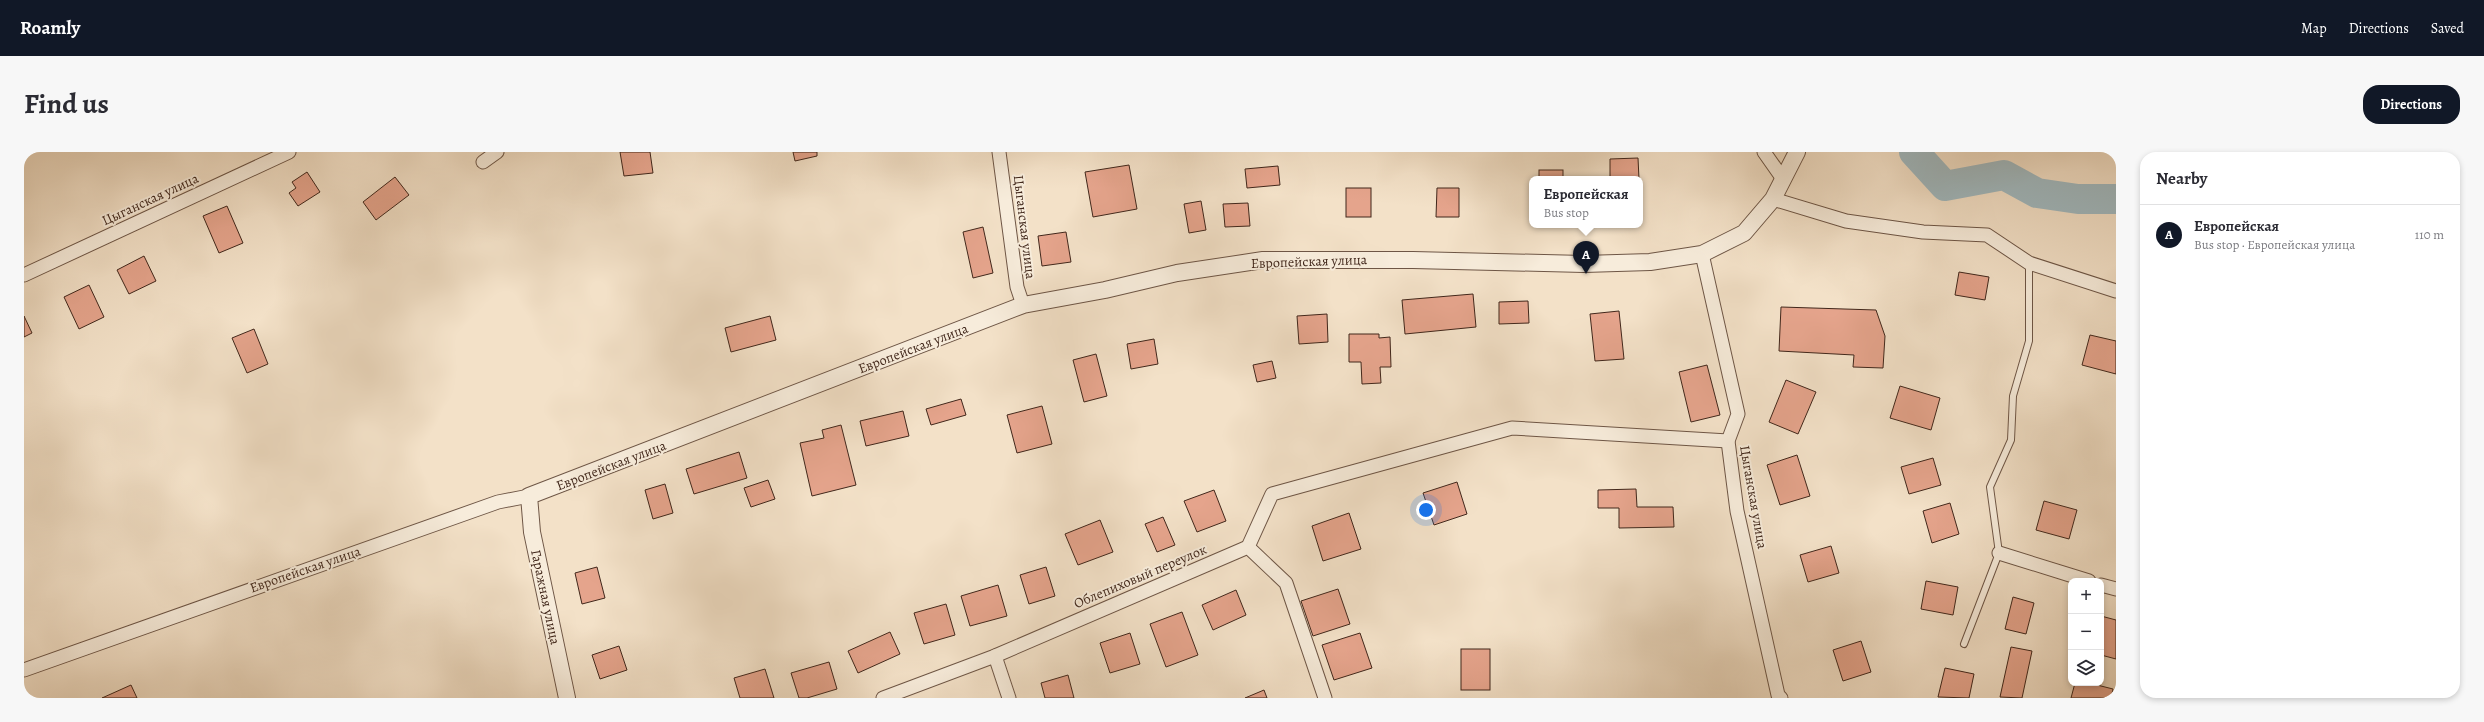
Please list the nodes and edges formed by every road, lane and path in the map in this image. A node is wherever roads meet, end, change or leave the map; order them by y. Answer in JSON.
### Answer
{"nodes":[{"id":1,"x":290,"y":152,"type":"edge"},
{"id":2,"x":497,"y":152,"type":"edge"},
{"id":3,"x":999,"y":152,"type":"edge"},
{"id":4,"x":1764,"y":152,"type":"edge"},
{"id":5,"x":1797,"y":152,"type":"edge"},
{"id":6,"x":483,"y":162,"type":"dead end"},
{"id":7,"x":1784,"y":179,"type":"junction"},
{"id":8,"x":1773,"y":199,"type":"junction"},
{"id":9,"x":1702,"y":254,"type":"junction"},
{"id":10,"x":2029,"y":263,"type":"junction"},
{"id":11,"x":24,"y":276,"type":"edge"},
{"id":12,"x":2116,"y":291,"type":"edge"},
{"id":13,"x":1023,"y":305,"type":"junction"},
{"id":14,"x":1728,"y":441,"type":"junction"},
{"id":15,"x":529,"y":496,"type":"junction"},
{"id":16,"x":1248,"y":547,"type":"junction"},
{"id":17,"x":1999,"y":553,"type":"junction"},
{"id":18,"x":2079,"y":578,"type":"edge"},
{"id":19,"x":2104,"y":586,"type":"edge"},
{"id":20,"x":2116,"y":589,"type":"edge"},
{"id":21,"x":1964,"y":644,"type":"dead end"},
{"id":22,"x":995,"y":656,"type":"junction"},
{"id":23,"x":24,"y":670,"type":"edge"},
{"id":24,"x":1777,"y":697,"type":"edge"},
{"id":25,"x":566,"y":698,"type":"edge"},
{"id":26,"x":884,"y":698,"type":"edge"},
{"id":27,"x":1009,"y":698,"type":"edge"},
{"id":28,"x":1324,"y":698,"type":"edge"}],
"edges":[{"from":1,"to":11,"type":"street","name":"Цыганская улица"},
{"from":2,"to":6,"type":"street"},
{"from":3,"to":13,"type":"street","name":"Цыганская улица"},
{"from":4,"to":7,"type":"street"},
{"from":5,"to":7,"type":"street","name":"Европейская улица"},
{"from":7,"to":8,"type":"street","name":"Европейская улица"},
{"from":8,"to":9,"type":"street","name":"Европейская улица"},
{"from":8,"to":10,"type":"street"},
{"from":9,"to":13,"type":"street","name":"Европейская улица"},
{"from":9,"to":14,"type":"street","name":"Цыганская улица"},
{"from":10,"to":12,"type":"street"},
{"from":10,"to":17,"type":"lane"},
{"from":13,"to":15,"type":"street","name":"Европейская улица"},
{"from":14,"to":16,"type":"street"},
{"from":14,"to":24,"type":"street","name":"Цыганская улица"},
{"from":15,"to":23,"type":"street","name":"Европейская улица"},
{"from":15,"to":25,"type":"street","name":"Гаражная улица"},
{"from":16,"to":22,"type":"street","name":"Облепиховый переулок"},
{"from":16,"to":28,"type":"street"},
{"from":17,"to":18,"type":"street"},
{"from":17,"to":21,"type":"lane"},
{"from":19,"to":20,"type":"street"},
{"from":22,"to":26,"type":"street","name":"Облепиховый переулок"},
{"from":22,"to":27,"type":"street"}]}
